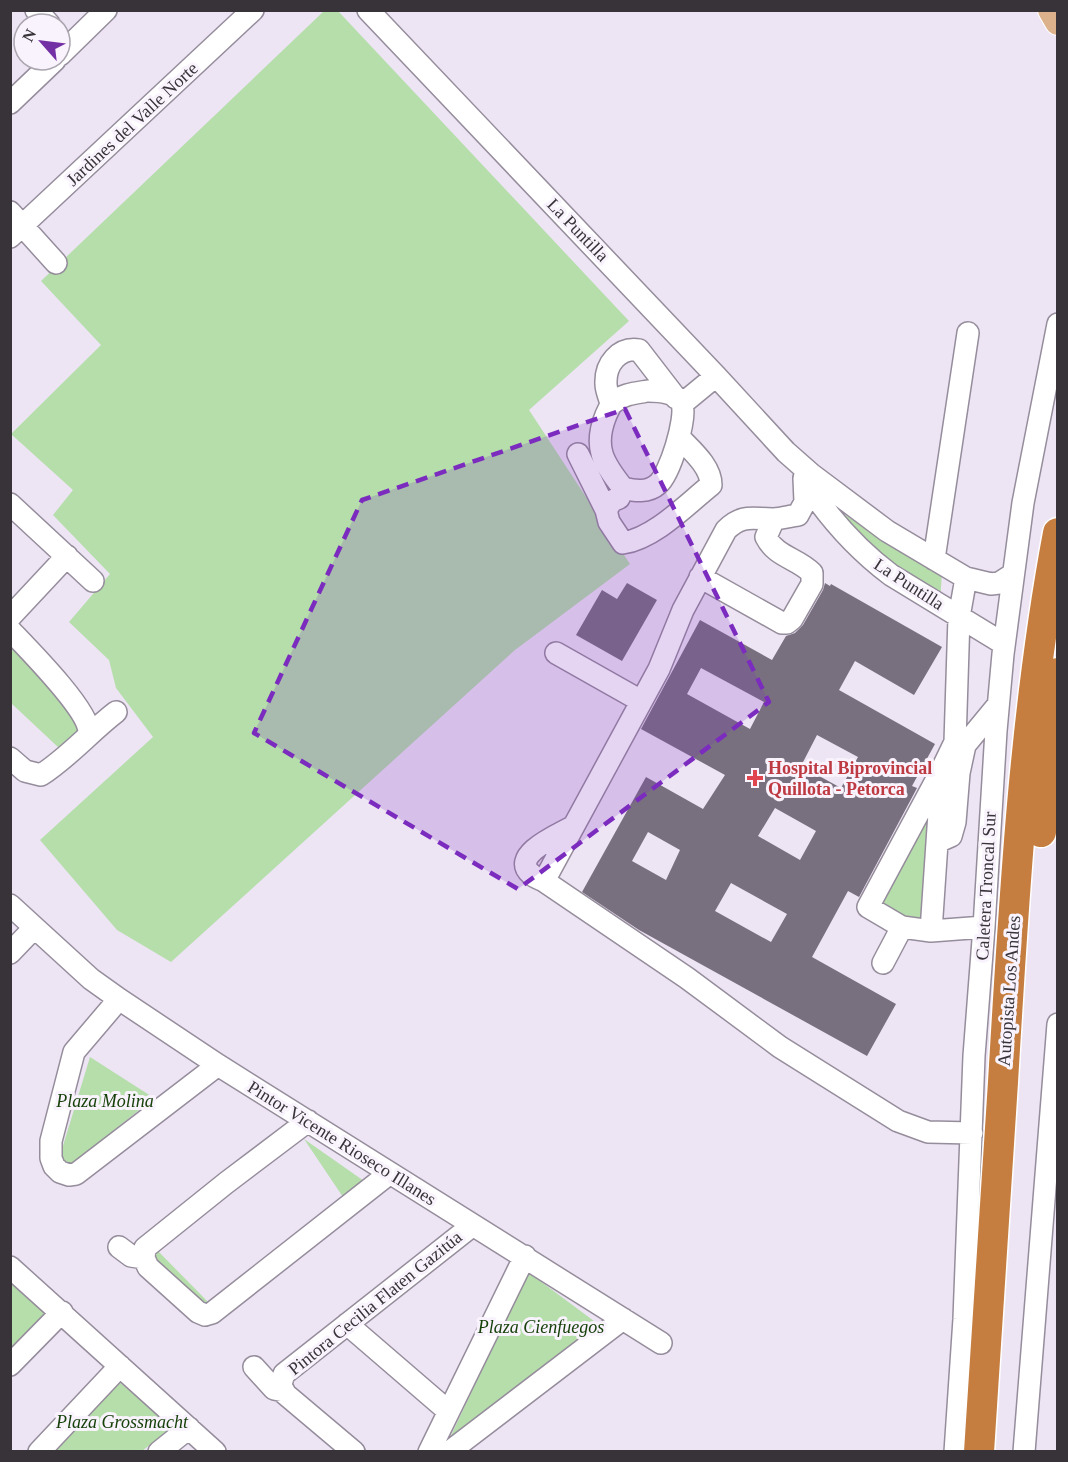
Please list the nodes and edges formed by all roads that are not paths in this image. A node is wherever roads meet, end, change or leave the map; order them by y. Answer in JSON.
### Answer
{"nodes":[{"id":1,"x":106,"y":10,"type":"edge"},
{"id":2,"x":253,"y":10,"type":"edge"},
{"id":3,"x":368,"y":10,"type":"edge"},
{"id":4,"x":1051,"y":10,"type":"edge"},
{"id":5,"x":1058,"y":22,"type":"edge"},
{"id":6,"x":72,"y":38,"type":"edge"},
{"id":7,"x":42,"y":72,"type":"edge"},
{"id":8,"x":12,"y":99,"type":"edge"},
{"id":9,"x":15,"y":225,"type":"edge"},
{"id":10,"x":56,"y":263,"type":"dead end"},
{"id":11,"x":1058,"y":324,"type":"edge"},
{"id":12,"x":968,"y":333,"type":"dead end"},
{"id":13,"x":716,"y":376,"type":"junction"},
{"id":14,"x":679,"y":401,"type":"junction"},
{"id":15,"x":611,"y":403,"type":"junction"},
{"id":16,"x":679,"y":437,"type":"junction"},
{"id":17,"x":786,"y":452,"type":"junction"},
{"id":18,"x":578,"y":454,"type":"dead end"},
{"id":19,"x":804,"y":478,"type":"junction"},
{"id":20,"x":623,"y":488,"type":"junction"},
{"id":21,"x":10,"y":504,"type":"edge"},
{"id":22,"x":606,"y":510,"type":"junction"},
{"id":23,"x":798,"y":515,"type":"junction"},
{"id":24,"x":774,"y":519,"type":"junction"},
{"id":25,"x":832,"y":521,"type":"junction"},
{"id":26,"x":1058,"y":533,"type":"edge"},
{"id":27,"x":67,"y":556,"type":"junction"},
{"id":28,"x":934,"y":559,"type":"junction"},
{"id":29,"x":1013,"y":574,"type":"junction"},
{"id":30,"x":708,"y":577,"type":"junction"},
{"id":31,"x":966,"y":578,"type":"junction"},
{"id":32,"x":93,"y":581,"type":"dead end"},
{"id":33,"x":10,"y":617,"type":"edge"},
{"id":34,"x":959,"y":617,"type":"junction"},
{"id":35,"x":10,"y":630,"type":"edge"},
{"id":36,"x":1004,"y":644,"type":"junction"},
{"id":37,"x":556,"y":653,"type":"dead end"},
{"id":38,"x":1058,"y":673,"type":"edge"},
{"id":39,"x":641,"y":701,"type":"junction"},
{"id":40,"x":998,"y":705,"type":"junction"},
{"id":41,"x":116,"y":712,"type":"dead end"},
{"id":42,"x":89,"y":732,"type":"junction"},
{"id":43,"x":1058,"y":734,"type":"edge"},
{"id":44,"x":10,"y":758,"type":"edge"},
{"id":45,"x":942,"y":769,"type":"junction"},
{"id":46,"x":1044,"y":794,"type":"junction"},
{"id":47,"x":942,"y":840,"type":"dead end"},
{"id":48,"x":10,"y":905,"type":"edge"},
{"id":49,"x":902,"y":927,"type":"junction"},
{"id":50,"x":984,"y":927,"type":"junction"},
{"id":51,"x":34,"y":928,"type":"junction"},
{"id":52,"x":932,"y":931,"type":"junction"},
{"id":53,"x":10,"y":953,"type":"edge"},
{"id":54,"x":883,"y":963,"type":"dead end"},
{"id":55,"x":119,"y":999,"type":"junction"},
{"id":56,"x":1058,"y":1024,"type":"edge"},
{"id":57,"x":218,"y":1065,"type":"junction"},
{"id":58,"x":308,"y":1121,"type":"junction"},
{"id":59,"x":972,"y":1133,"type":"junction"},
{"id":60,"x":390,"y":1173,"type":"junction"},
{"id":61,"x":473,"y":1225,"type":"junction"},
{"id":62,"x":1049,"y":1225,"type":"edge"},
{"id":63,"x":119,"y":1247,"type":"dead end"},
{"id":64,"x":525,"y":1256,"type":"junction"},
{"id":65,"x":144,"y":1258,"type":"junction"},
{"id":66,"x":10,"y":1267,"type":"edge"},
{"id":67,"x":62,"y":1312,"type":"junction"},
{"id":68,"x":624,"y":1319,"type":"junction"},
{"id":69,"x":347,"y":1324,"type":"junction"},
{"id":70,"x":661,"y":1343,"type":"dead end"},
{"id":71,"x":10,"y":1365,"type":"edge"},
{"id":72,"x":120,"y":1366,"type":"junction"},
{"id":73,"x":254,"y":1367,"type":"dead end"},
{"id":74,"x":282,"y":1387,"type":"junction"},
{"id":75,"x":448,"y":1411,"type":"junction"},
{"id":76,"x":189,"y":1428,"type":"junction"},
{"id":77,"x":39,"y":1452,"type":"edge"},
{"id":78,"x":159,"y":1452,"type":"edge"},
{"id":79,"x":215,"y":1452,"type":"edge"},
{"id":80,"x":354,"y":1452,"type":"edge"},
{"id":81,"x":429,"y":1452,"type":"edge"},
{"id":82,"x":450,"y":1452,"type":"edge"},
{"id":83,"x":956,"y":1452,"type":"edge"},
{"id":84,"x":979,"y":1452,"type":"edge"},
{"id":85,"x":999,"y":1452,"type":"edge"},
{"id":86,"x":1024,"y":1452,"type":"edge"}],
"edges":[{"from":1,"to":6,"type":"street"},
{"from":2,"to":9,"type":"street","name":"Jardines del Valle Norte"},
{"from":3,"to":13,"type":"street","name":"La Puntilla"},
{"from":4,"to":5,"type":"main road"},
{"from":7,"to":8,"type":"street"},
{"from":9,"to":10,"type":"street"},
{"from":11,"to":29,"type":"street","name":"Caletera Troncal Sur"},
{"from":12,"to":28,"type":"street"},
{"from":13,"to":14,"type":"street"},
{"from":13,"to":17,"type":"street","name":"La Puntilla"},
{"from":14,"to":15,"type":"street"},
{"from":14,"to":15,"type":"street"},
{"from":14,"to":16,"type":"street"},
{"from":15,"to":20,"type":"street"},
{"from":16,"to":20,"type":"street"},
{"from":16,"to":22,"type":"street"},
{"from":17,"to":19,"type":"street","name":"La Puntilla"},
{"from":17,"to":28,"type":"street","name":"La Puntilla"},
{"from":18,"to":22,"type":"street"},
{"from":19,"to":23,"type":"street"},
{"from":19,"to":25,"type":"street","name":"La Puntilla"},
{"from":20,"to":22,"type":"street"},
{"from":21,"to":27,"type":"street"},
{"from":23,"to":24,"type":"street"},
{"from":23,"to":25,"type":"street"},
{"from":24,"to":30,"type":"street"},
{"from":24,"to":30,"type":"street"},
{"from":25,"to":34,"type":"street","name":"La Puntilla"},
{"from":26,"to":84,"type":"highway","name":"Autopista Los Andes"},
{"from":27,"to":32,"type":"street"},
{"from":27,"to":33,"type":"street"},
{"from":28,"to":31,"type":"street","name":"La Puntilla"},
{"from":29,"to":31,"type":"street","name":"La Puntilla"},
{"from":29,"to":36,"type":"street","name":"Caletera Troncal Sur"},
{"from":30,"to":39,"type":"street"},
{"from":31,"to":34,"type":"street"},
{"from":34,"to":36,"type":"street","name":"La Puntilla"},
{"from":34,"to":45,"type":"street"},
{"from":35,"to":42,"type":"street"},
{"from":36,"to":40,"type":"street","name":"Caletera Troncal Sur"},
{"from":37,"to":39,"type":"street"},
{"from":38,"to":46,"type":"highway","name":"Autopista Los Andes"},
{"from":39,"to":59,"type":"street"},
{"from":40,"to":47,"type":"street"},
{"from":40,"to":50,"type":"street","name":"Caletera Troncal Sur"},
{"from":41,"to":42,"type":"street"},
{"from":42,"to":44,"type":"street"},
{"from":43,"to":46,"type":"highway"},
{"from":45,"to":49,"type":"street"},
{"from":45,"to":52,"type":"street"},
{"from":46,"to":85,"type":"highway","name":"Autopista Los Andes"},
{"from":48,"to":51,"type":"street","name":"Pintor Vicente Rioseco Illanes"},
{"from":49,"to":52,"type":"street"},
{"from":49,"to":54,"type":"street"},
{"from":50,"to":52,"type":"street"},
{"from":50,"to":59,"type":"street","name":"Caletera Troncal Sur"},
{"from":51,"to":53,"type":"street"},
{"from":51,"to":55,"type":"street","name":"Pintor Vicente Rioseco Illanes"},
{"from":55,"to":57,"type":"street","name":"Pintor Vicente Rioseco Illanes"},
{"from":55,"to":57,"type":"street"},
{"from":56,"to":62,"type":"street"},
{"from":57,"to":58,"type":"street","name":"Pintor Vicente Rioseco Illanes"},
{"from":58,"to":60,"type":"street","name":"Pintor Vicente Rioseco Illanes"},
{"from":58,"to":65,"type":"street"},
{"from":59,"to":83,"type":"street","name":"Caletera Troncal Sur"},
{"from":60,"to":61,"type":"street","name":"Pintor Vicente Rioseco Illanes"},
{"from":60,"to":65,"type":"street"},
{"from":61,"to":64,"type":"street","name":"Pintor Vicente Rioseco Illanes"},
{"from":61,"to":69,"type":"street","name":"Pintora Cecilia Flaten Gazitúa"},
{"from":62,"to":86,"type":"street"},
{"from":63,"to":65,"type":"street"},
{"from":64,"to":68,"type":"street","name":"Pintor Vicente Rioseco Illanes"},
{"from":64,"to":75,"type":"street"},
{"from":66,"to":67,"type":"street"},
{"from":67,"to":71,"type":"street"},
{"from":67,"to":72,"type":"street"},
{"from":68,"to":70,"type":"street","name":"Pintor Vicente Rioseco Illanes"},
{"from":68,"to":82,"type":"street"},
{"from":69,"to":74,"type":"street","name":"Pintora Cecilia Flaten Gazitúa"},
{"from":69,"to":75,"type":"street"},
{"from":72,"to":76,"type":"street"},
{"from":72,"to":77,"type":"street"},
{"from":73,"to":74,"type":"street"},
{"from":74,"to":80,"type":"street"},
{"from":75,"to":81,"type":"street"},
{"from":76,"to":78,"type":"street"},
{"from":76,"to":79,"type":"street"}]}
